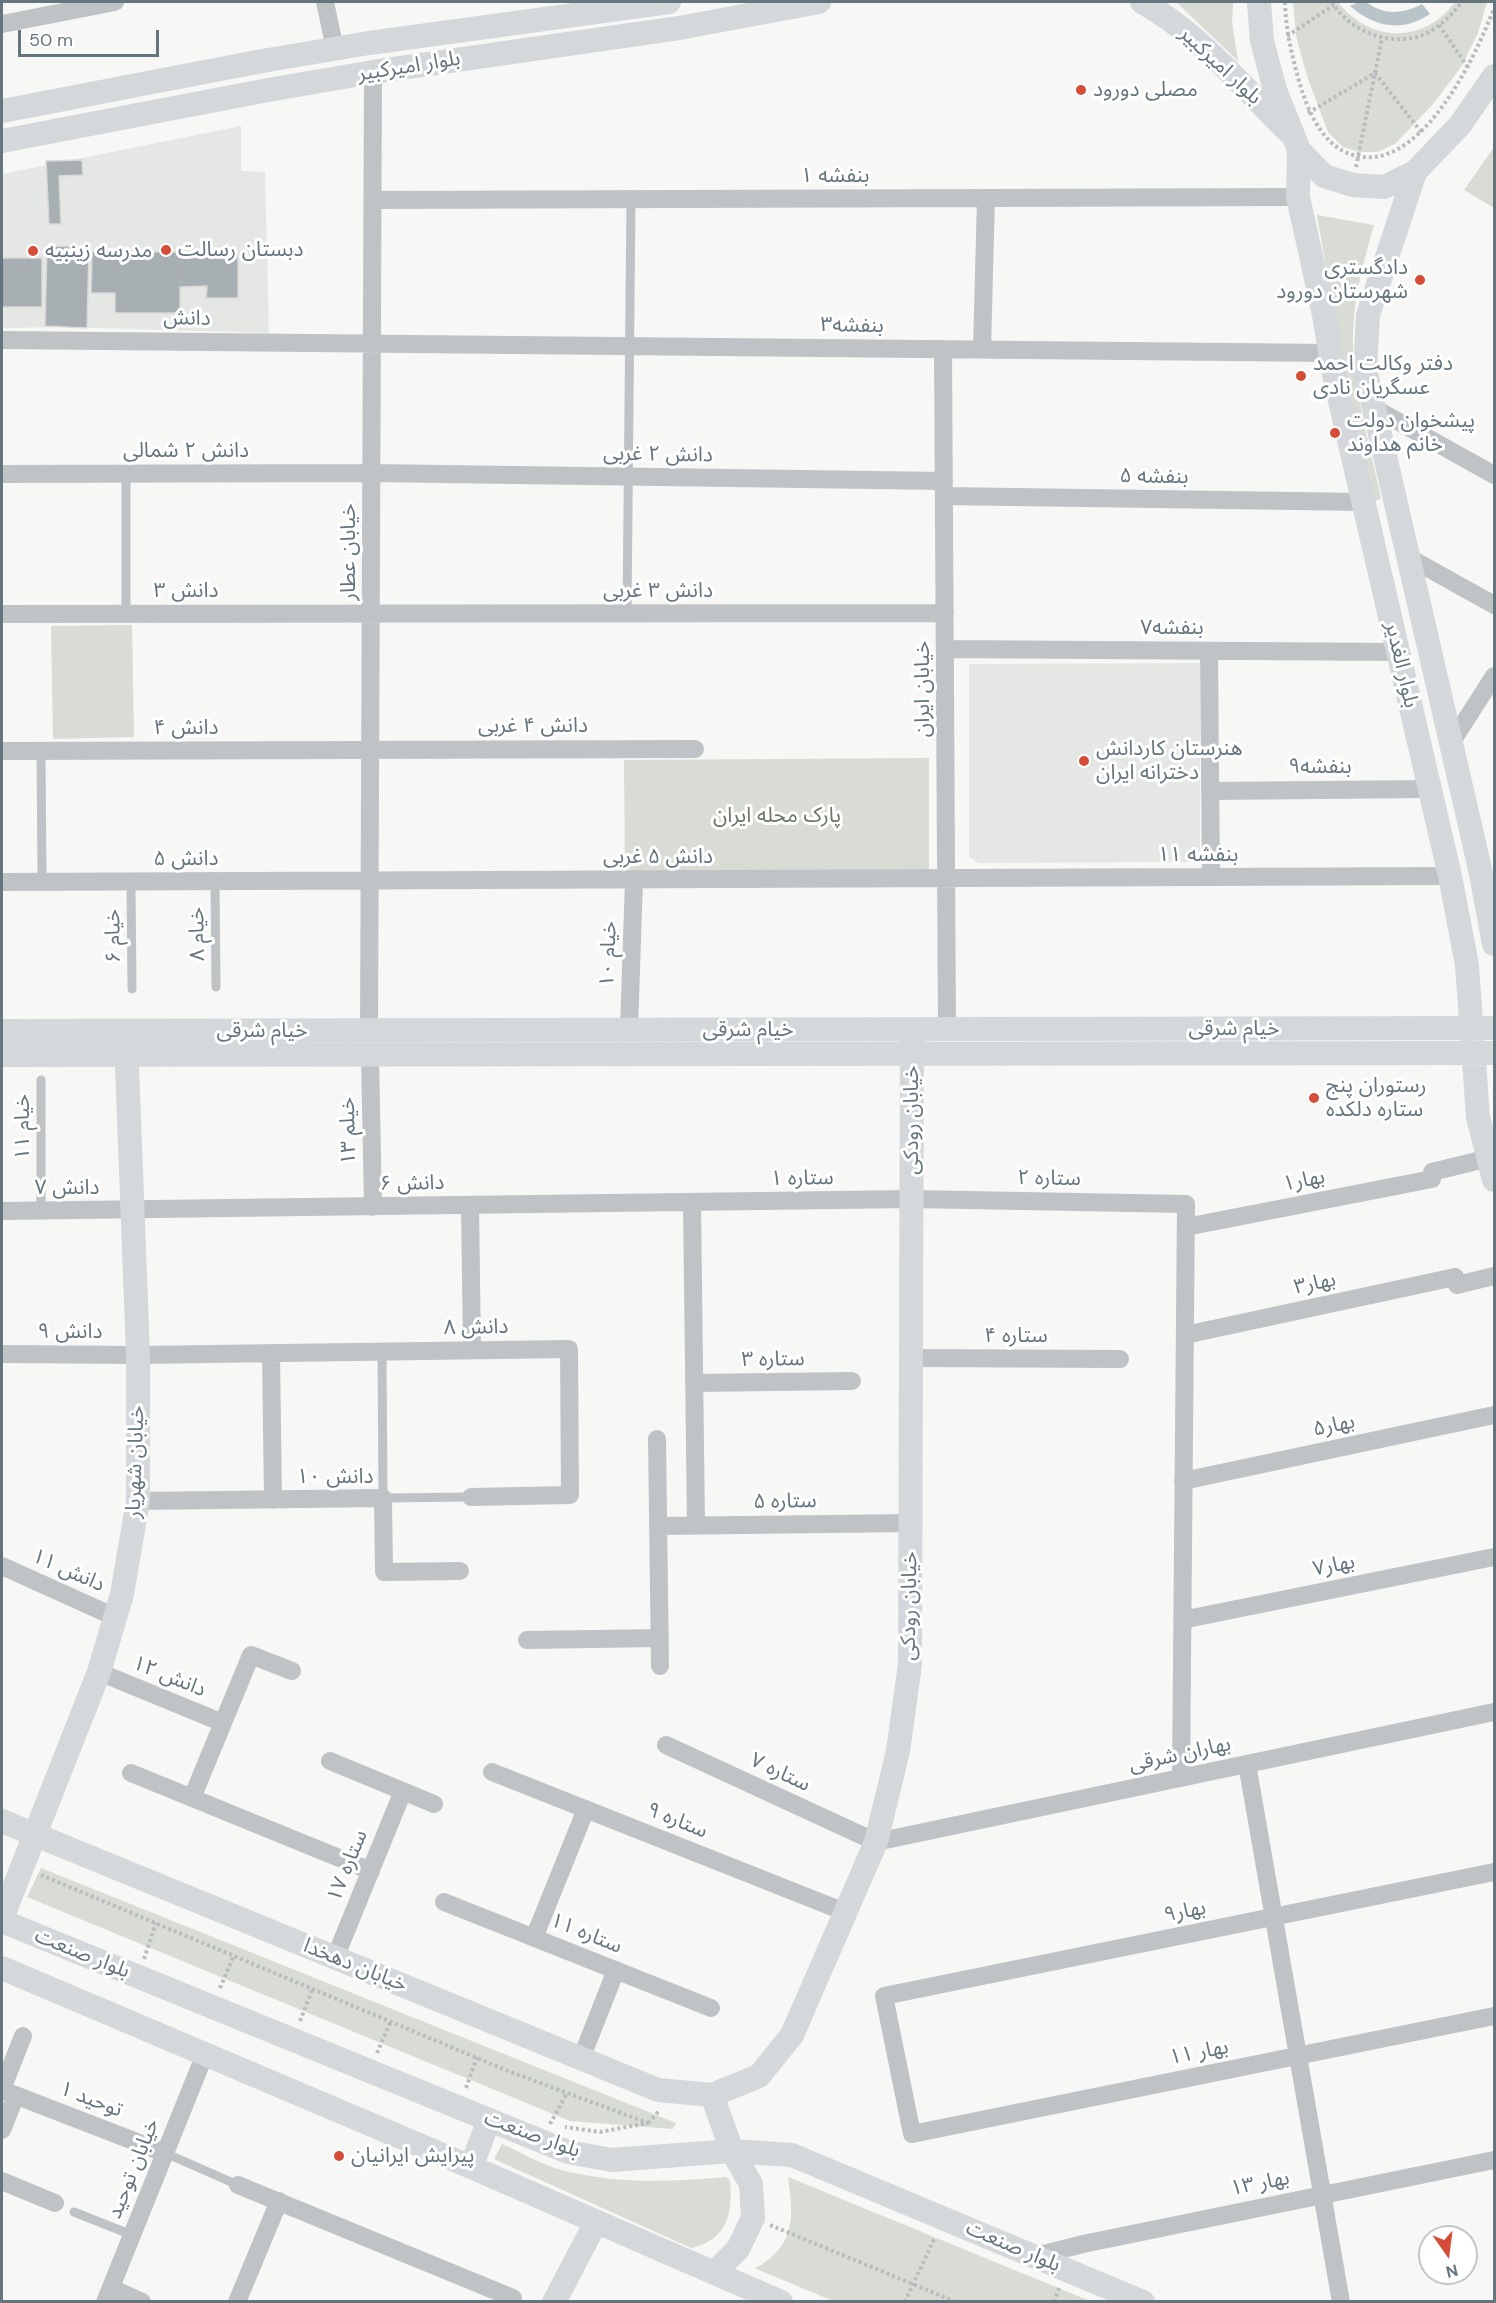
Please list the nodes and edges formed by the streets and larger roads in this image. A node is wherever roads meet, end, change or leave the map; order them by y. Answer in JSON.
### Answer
{"nodes":[{"id":1,"x":115,"y":2,"type":"edge"},
{"id":2,"x":325,"y":2,"type":"edge"},
{"id":3,"x":656,"y":2,"type":"edge"},
{"id":4,"x":819,"y":2,"type":"edge"},
{"id":5,"x":1142,"y":2,"type":"edge"},
{"id":6,"x":1259,"y":2,"type":"edge"},
{"id":7,"x":2,"y":24,"type":"edge"},
{"id":8,"x":335,"y":49,"type":"junction"},
{"id":9,"x":373,"y":72,"type":"junction"},
{"id":10,"x":1491,"y":83,"type":"edge"},
{"id":11,"x":29,"y":106,"type":"junction"},
{"id":12,"x":2,"y":111,"type":"edge"},
{"id":13,"x":1298,"y":131,"type":"junction"},
{"id":14,"x":34,"y":135,"type":"junction"},
{"id":15,"x":2,"y":141,"type":"edge"},
{"id":16,"x":1415,"y":172,"type":"junction"},
{"id":17,"x":1298,"y":197,"type":"junction"},
{"id":18,"x":986,"y":198,"type":"junction"},
{"id":19,"x":373,"y":200,"type":"junction"},
{"id":20,"x":2,"y":339,"type":"edge"},
{"id":21,"x":372,"y":343,"type":"junction"},
{"id":22,"x":943,"y":349,"type":"junction"},
{"id":23,"x":982,"y":349,"type":"junction"},
{"id":24,"x":1331,"y":353,"type":"junction"},
{"id":25,"x":1374,"y":408,"type":"junction"},
{"id":26,"x":372,"y":473,"type":"junction"},
{"id":27,"x":2,"y":474,"type":"edge"},
{"id":28,"x":1494,"y":475,"type":"edge"},
{"id":29,"x":944,"y":489,"type":"junction"},
{"id":30,"x":1364,"y":502,"type":"junction"},
{"id":31,"x":1408,"y":557,"type":"junction"},
{"id":32,"x":1494,"y":605,"type":"edge"},
{"id":33,"x":371,"y":613,"type":"junction"},
{"id":34,"x":945,"y":613,"type":"junction"},
{"id":35,"x":2,"y":614,"type":"edge"},
{"id":36,"x":945,"y":649,"type":"junction"},
{"id":37,"x":1209,"y":651,"type":"junction"},
{"id":38,"x":1398,"y":652,"type":"junction"},
{"id":39,"x":1494,"y":676,"type":"edge"},
{"id":40,"x":1451,"y":743,"type":"junction"},
{"id":41,"x":370,"y":749,"type":"junction"},
{"id":42,"x":695,"y":749,"type":"dead end"},
{"id":43,"x":2,"y":751,"type":"edge"},
{"id":44,"x":1430,"y":789,"type":"junction"},
{"id":45,"x":1210,"y":791,"type":"junction"},
{"id":46,"x":1450,"y":876,"type":"junction"},
{"id":47,"x":1210,"y":877,"type":"junction"},
{"id":48,"x":946,"y":878,"type":"junction"},
{"id":49,"x":634,"y":879,"type":"junction"},
{"id":50,"x":370,"y":881,"type":"junction"},
{"id":51,"x":2,"y":882,"type":"edge"},
{"id":52,"x":1494,"y":944,"type":"edge"},
{"id":53,"x":1483,"y":1028,"type":"edge"},
{"id":54,"x":629,"y":1030,"type":"junction"},
{"id":55,"x":912,"y":1030,"type":"junction"},
{"id":56,"x":947,"y":1030,"type":"junction"},
{"id":57,"x":2,"y":1031,"type":"edge"},
{"id":58,"x":126,"y":1031,"type":"junction"},
{"id":59,"x":370,"y":1043,"type":"junction"},
{"id":60,"x":1484,"y":1053,"type":"edge"},
{"id":61,"x":629,"y":1054,"type":"junction"},
{"id":62,"x":912,"y":1054,"type":"junction"},
{"id":63,"x":2,"y":1055,"type":"edge"},
{"id":64,"x":126,"y":1055,"type":"junction"},
{"id":65,"x":1492,"y":1169,"type":"edge"},
{"id":66,"x":912,"y":1200,"type":"junction"},
{"id":67,"x":692,"y":1203,"type":"junction"},
{"id":68,"x":470,"y":1205,"type":"junction"},
{"id":69,"x":373,"y":1207,"type":"junction"},
{"id":70,"x":2,"y":1210,"type":"edge"},
{"id":71,"x":133,"y":1210,"type":"junction"},
{"id":72,"x":1186,"y":1227,"type":"junction"},
{"id":73,"x":1494,"y":1276,"type":"edge"},
{"id":74,"x":1185,"y":1335,"type":"junction"},
{"id":75,"x":472,"y":1350,"type":"junction"},
{"id":76,"x":271,"y":1353,"type":"junction"},
{"id":77,"x":2,"y":1354,"type":"edge"},
{"id":78,"x":138,"y":1355,"type":"junction"},
{"id":79,"x":912,"y":1358,"type":"junction"},
{"id":80,"x":1120,"y":1359,"type":"dead end"},
{"id":81,"x":852,"y":1381,"type":"dead end"},
{"id":82,"x":694,"y":1383,"type":"junction"},
{"id":83,"x":1494,"y":1415,"type":"edge"},
{"id":84,"x":657,"y":1439,"type":"dead end"},
{"id":85,"x":1183,"y":1481,"type":"junction"},
{"id":86,"x":471,"y":1497,"type":"road end"},
{"id":87,"x":273,"y":1500,"type":"junction"},
{"id":88,"x":138,"y":1501,"type":"junction"},
{"id":89,"x":912,"y":1523,"type":"junction"},
{"id":90,"x":658,"y":1526,"type":"junction"},
{"id":91,"x":696,"y":1526,"type":"junction"},
{"id":92,"x":1494,"y":1557,"type":"edge"},
{"id":93,"x":2,"y":1567,"type":"edge"},
{"id":94,"x":460,"y":1571,"type":"dead end"},
{"id":95,"x":45,"y":1585,"type":"dead end"},
{"id":96,"x":115,"y":1617,"type":"junction"},
{"id":97,"x":1182,"y":1620,"type":"junction"},
{"id":98,"x":660,"y":1638,"type":"junction"},
{"id":99,"x":527,"y":1640,"type":"dead end"},
{"id":100,"x":660,"y":1666,"type":"dead end"},
{"id":101,"x":292,"y":1671,"type":"dead end"},
{"id":102,"x":99,"y":1672,"type":"junction"},
{"id":103,"x":1494,"y":1712,"type":"edge"},
{"id":104,"x":223,"y":1723,"type":"junction"},
{"id":105,"x":666,"y":1745,"type":"dead end"},
{"id":106,"x":330,"y":1761,"type":"dead end"},
{"id":107,"x":1247,"y":1764,"type":"junction"},
{"id":108,"x":492,"y":1772,"type":"dead end"},
{"id":109,"x":130,"y":1773,"type":"dead end"},
{"id":110,"x":1181,"y":1778,"type":"junction"},
{"id":111,"x":404,"y":1791,"type":"junction"},
{"id":112,"x":192,"y":1798,"type":"junction"},
{"id":113,"x":434,"y":1804,"type":"dead end"},
{"id":114,"x":586,"y":1809,"type":"junction"},
{"id":115,"x":2,"y":1821,"type":"edge"},
{"id":116,"x":33,"y":1834,"type":"junction"},
{"id":117,"x":876,"y":1842,"type":"junction"},
{"id":118,"x":371,"y":1871,"type":"junction"},
{"id":119,"x":1494,"y":1872,"type":"edge"},
{"id":120,"x":444,"y":1902,"type":"dead end"},
{"id":121,"x":845,"y":1912,"type":"junction"},
{"id":122,"x":1274,"y":1917,"type":"junction"},
{"id":123,"x":2,"y":1920,"type":"edge"},
{"id":124,"x":534,"y":1938,"type":"junction"},
{"id":125,"x":334,"y":1958,"type":"junction"},
{"id":126,"x":2,"y":1968,"type":"edge"},
{"id":127,"x":616,"y":1970,"type":"junction"},
{"id":128,"x":711,"y":2008,"type":"dead end"},
{"id":129,"x":1494,"y":2016,"type":"edge"},
{"id":130,"x":23,"y":2036,"type":"dead end"},
{"id":131,"x":205,"y":2054,"type":"junction"},
{"id":132,"x":1298,"y":2056,"type":"junction"},
{"id":133,"x":581,"y":2059,"type":"junction"},
{"id":134,"x":6,"y":2091,"type":"edge"},
{"id":135,"x":712,"y":2095,"type":"junction"},
{"id":136,"x":489,"y":2120,"type":"junction"},
{"id":137,"x":2,"y":2130,"type":"edge"},
{"id":138,"x":912,"y":2134,"type":"joint"},
{"id":139,"x":732,"y":2151,"type":"junction"},
{"id":140,"x":165,"y":2153,"type":"junction"},
{"id":141,"x":1494,"y":2160,"type":"edge"},
{"id":142,"x":471,"y":2167,"type":"junction"},
{"id":143,"x":2,"y":2181,"type":"edge"},
{"id":144,"x":238,"y":2185,"type":"road end"},
{"id":145,"x":1322,"y":2195,"type":"junction"},
{"id":146,"x":279,"y":2202,"type":"junction"},
{"id":147,"x":55,"y":2203,"type":"dead end"},
{"id":148,"x":596,"y":2222,"type":"junction"},
{"id":149,"x":1036,"y":2256,"type":"junction"},
{"id":150,"x":714,"y":2273,"type":"junction"},
{"id":151,"x":108,"y":2295,"type":"edge"},
{"id":152,"x":142,"y":2301,"type":"edge"},
{"id":153,"x":237,"y":2301,"type":"edge"},
{"id":154,"x":512,"y":2301,"type":"edge"},
{"id":155,"x":554,"y":2301,"type":"edge"},
{"id":156,"x":781,"y":2301,"type":"edge"},
{"id":157,"x":1143,"y":2301,"type":"edge"},
{"id":158,"x":1341,"y":2301,"type":"edge"}],
"edges":[{"from":1,"to":7,"type":"street"},
{"from":2,"to":8,"type":"street"},
{"from":3,"to":8,"type":"main road","name":"بلوار امیرکبیر"},
{"from":4,"to":9,"type":"main road","name":"بلوار امیرکبیر"},
{"from":5,"to":13,"type":"main road","name":"بلوار امیرکبیر"},
{"from":6,"to":13,"type":"main road"},
{"from":8,"to":11,"type":"main road","name":"بلوار امیرکبیر"},
{"from":9,"to":14,"type":"main road","name":"بلوار امیرکبیر"},
{"from":9,"to":19,"type":"street","name":"خیابان عطار"},
{"from":10,"to":16,"type":"main road"},
{"from":11,"to":12,"type":"main road","name":"بلوار امیرکبیر"},
{"from":11,"to":14,"type":"main road"},
{"from":13,"to":16,"type":"main road","name":"بلوار امیرکبیر"},
{"from":13,"to":17,"type":"main road","name":"بلوار الغدیر"},
{"from":14,"to":15,"type":"main road","name":"بلوار امیرکبیر"},
{"from":16,"to":25,"type":"main road","name":"بلوار الغدیر"},
{"from":17,"to":18,"type":"street","name":"بنفشه ۱"},
{"from":17,"to":24,"type":"main road","name":"بلوار الغدیر"},
{"from":18,"to":19,"type":"street","name":"بنفشه ۱"},
{"from":18,"to":23,"type":"street"},
{"from":19,"to":21,"type":"street","name":"خیابان عطار"},
{"from":20,"to":21,"type":"street","name":"دانش"},
{"from":21,"to":22,"type":"street","name":"بنفشه۳"},
{"from":21,"to":26,"type":"street","name":"خیابان عطار"},
{"from":22,"to":23,"type":"street","name":"بنفشه۳"},
{"from":22,"to":29,"type":"street","name":"خیابان ایران"},
{"from":23,"to":24,"type":"street","name":"بنفشه۳"},
{"from":24,"to":30,"type":"main road","name":"بلوار الغدیر"},
{"from":25,"to":28,"type":"street"},
{"from":25,"to":31,"type":"main road","name":"بلوار الغدیر"},
{"from":26,"to":27,"type":"street","name":"دانش ۲ شمالی"},
{"from":26,"to":29,"type":"street","name":"دانش ۲ غربی"},
{"from":26,"to":33,"type":"street","name":"خیابان عطار"},
{"from":29,"to":30,"type":"street","name":"بنفشه ۵"},
{"from":29,"to":34,"type":"street","name":"خیابان ایران"},
{"from":30,"to":38,"type":"main road","name":"بلوار الغدیر"},
{"from":31,"to":32,"type":"street"},
{"from":31,"to":40,"type":"main road","name":"بلوار الغدیر"},
{"from":33,"to":34,"type":"street","name":"دانش ۳ غربی"},
{"from":33,"to":35,"type":"street","name":"دانش ۳"},
{"from":33,"to":41,"type":"street","name":"خیابان عطار"},
{"from":34,"to":36,"type":"street","name":"خیابان ایران"},
{"from":36,"to":37,"type":"street","name":"بنفشه۷"},
{"from":36,"to":48,"type":"street","name":"خیابان ایران"},
{"from":37,"to":38,"type":"street","name":"بنفشه۷"},
{"from":37,"to":45,"type":"street"},
{"from":38,"to":44,"type":"main road","name":"بلوار الغدیر"},
{"from":39,"to":40,"type":"street"},
{"from":40,"to":52,"type":"main road","name":"بلوار الغدیر"},
{"from":41,"to":42,"type":"street","name":"دانش ۴ غربی"},
{"from":41,"to":43,"type":"street","name":"دانش ۴"},
{"from":41,"to":50,"type":"street","name":"خیابان عطار"},
{"from":44,"to":45,"type":"street","name":"بنفشه۹"},
{"from":44,"to":46,"type":"main road","name":"بلوار الغدیر"},
{"from":45,"to":47,"type":"street"},
{"from":46,"to":47,"type":"street","name":"بنفشه ۱۱"},
{"from":46,"to":53,"type":"main road","name":"بلوار الغدیر"},
{"from":47,"to":48,"type":"street","name":"بنفشه ۱۱"},
{"from":48,"to":49,"type":"street","name":"دانش ۵ غربی"},
{"from":48,"to":56,"type":"street","name":"خیابان ایران"},
{"from":49,"to":50,"type":"street","name":"دانش ۵ غربی"},
{"from":49,"to":54,"type":"street","name":"خیام ۱۰"},
{"from":50,"to":51,"type":"street","name":"دانش ۵"},
{"from":50,"to":59,"type":"street","name":"خیابان عطار"},
{"from":53,"to":56,"type":"main road","name":"خیام شرقی"},
{"from":53,"to":60,"type":"main road","name":"بلوار الغدیر"},
{"from":54,"to":55,"type":"main road","name":"خیام شرقی"},
{"from":54,"to":59,"type":"main road","name":"خیام شرقی"},
{"from":54,"to":61,"type":"main road"},
{"from":55,"to":56,"type":"main road","name":"خیام شرقی"},
{"from":55,"to":62,"type":"main road","name":"خیابان رودکی"},
{"from":57,"to":58,"type":"main road","name":"خیام شرقی"},
{"from":58,"to":59,"type":"main road","name":"خیام شرقی"},
{"from":58,"to":64,"type":"main road","name":"خیابان شهریار"},
{"from":59,"to":61,"type":"main road","name":"خیام شرقی"},
{"from":59,"to":64,"type":"main road","name":"خیام شرقی"},
{"from":59,"to":69,"type":"street","name":"خیلم ۱۳"},
{"from":60,"to":62,"type":"main road","name":"خیام شرقی"},
{"from":60,"to":65,"type":"main road","name":"بلوار الغدیر"},
{"from":61,"to":62,"type":"main road","name":"خیام شرقی"},
{"from":62,"to":66,"type":"main road","name":"خیابان رودکی"},
{"from":63,"to":64,"type":"main road","name":"خیام شرقی"},
{"from":64,"to":71,"type":"main road","name":"خیابان شهریار"},
{"from":65,"to":72,"type":"street","name":"بهار۱"},
{"from":66,"to":67,"type":"street","name":"ستاره ۱"},
{"from":66,"to":72,"type":"street","name":"ستاره ۲"},
{"from":66,"to":79,"type":"main road","name":"خیابان رودکی"},
{"from":67,"to":68,"type":"street","name":"دانش ۶"},
{"from":67,"to":82,"type":"street"},
{"from":68,"to":69,"type":"street","name":"دانش ۶"},
{"from":68,"to":75,"type":"street"},
{"from":69,"to":71,"type":"street","name":"دانش ۶"},
{"from":70,"to":71,"type":"street","name":"دانش ۷"},
{"from":71,"to":78,"type":"main road","name":"خیابان شهریار"},
{"from":72,"to":74,"type":"street"},
{"from":73,"to":74,"type":"street","name":"بهار۳"},
{"from":74,"to":85,"type":"street"},
{"from":75,"to":76,"type":"street","name":"دانش ۸"},
{"from":75,"to":86,"type":"street","name":"دانش ۸"},
{"from":76,"to":78,"type":"street","name":"دانش ۸"},
{"from":76,"to":87,"type":"street"},
{"from":77,"to":78,"type":"street","name":"دانش ۹"},
{"from":78,"to":88,"type":"main road","name":"خیابان شهریار"},
{"from":79,"to":80,"type":"street","name":"ستاره ۴"},
{"from":79,"to":89,"type":"main road","name":"خیابان رودکی"},
{"from":81,"to":82,"type":"street","name":"ستاره ۳"},
{"from":82,"to":91,"type":"street"},
{"from":83,"to":85,"type":"street","name":"بهار۵"},
{"from":84,"to":90,"type":"street"},
{"from":85,"to":97,"type":"street"},
{"from":87,"to":88,"type":"street","name":"دانش ۱۰"},
{"from":87,"to":94,"type":"street","name":"دانش ۱۰"},
{"from":88,"to":96,"type":"main road","name":"خیابان شهریار"},
{"from":89,"to":91,"type":"street","name":"ستاره ۵"},
{"from":89,"to":117,"type":"main road","name":"خیابان رودکی"},
{"from":90,"to":91,"type":"street","name":"ستاره ۵"},
{"from":90,"to":98,"type":"street"},
{"from":92,"to":97,"type":"street","name":"بهار۷"},
{"from":93,"to":95,"type":"street"},
{"from":93,"to":96,"type":"street","name":"دانش ۱۱"},
{"from":96,"to":102,"type":"main road","name":"خیابان شهریار"},
{"from":97,"to":110,"type":"street"},
{"from":98,"to":99,"type":"street"},
{"from":98,"to":100,"type":"street"},
{"from":101,"to":104,"type":"street"},
{"from":102,"to":104,"type":"street","name":"دانش ۱۲"},
{"from":102,"to":116,"type":"main road","name":"خیابان شهریار"},
{"from":103,"to":107,"type":"street","name":"بهاران شرقی"},
{"from":104,"to":112,"type":"street"},
{"from":105,"to":117,"type":"street","name":"ستاره ۷"},
{"from":106,"to":111,"type":"street"},
{"from":107,"to":110,"type":"street","name":"بهاران شرقی"},
{"from":107,"to":122,"type":"street"},
{"from":108,"to":114,"type":"street","name":"ستاره ۹"},
{"from":109,"to":112,"type":"street"},
{"from":110,"to":117,"type":"street","name":"بهاران شرقی"},
{"from":111,"to":113,"type":"street"},
{"from":111,"to":118,"type":"street","name":"ستاره ۱۷"},
{"from":112,"to":118,"type":"street"},
{"from":114,"to":121,"type":"street","name":"ستاره ۹"},
{"from":114,"to":124,"type":"street"},
{"from":115,"to":116,"type":"main road","name":"خیابان دهخدا"},
{"from":116,"to":123,"type":"main road","name":"خیابان شهریار"},
{"from":116,"to":125,"type":"main road","name":"خیابان دهخدا"},
{"from":117,"to":121,"type":"main road","name":"خیابان رودکی"},
{"from":118,"to":125,"type":"street","name":"ستاره ۱۷"},
{"from":119,"to":122,"type":"street","name":"بهار۹"},
{"from":120,"to":124,"type":"street","name":"ستاره ۱۱"},
{"from":121,"to":135,"type":"main road","name":"خیابان رودکی"},
{"from":122,"to":132,"type":"street"},
{"from":122,"to":138,"type":"street","name":"بهار۹"},
{"from":123,"to":136,"type":"main road","name":"بلوار صنعت"},
{"from":124,"to":127,"type":"street","name":"ستاره ۱۱"},
{"from":125,"to":133,"type":"main road","name":"خیابان دهخدا"},
{"from":126,"to":131,"type":"main road","name":"بلوار صنعت"},
{"from":127,"to":128,"type":"street","name":"ستاره ۱۱"},
{"from":127,"to":133,"type":"street"},
{"from":129,"to":132,"type":"street","name":"بهار ۱۱"},
{"from":130,"to":134,"type":"street"},
{"from":131,"to":140,"type":"street","name":"خیابان توحید"},
{"from":131,"to":142,"type":"main road","name":"بلوار صنعت"},
{"from":132,"to":138,"type":"street","name":"بهار ۱۱"},
{"from":132,"to":145,"type":"street"},
{"from":133,"to":135,"type":"main road","name":"خیابان دهخدا"},
{"from":134,"to":137,"type":"street"},
{"from":134,"to":140,"type":"street","name":"توحید ۱"},
{"from":135,"to":139,"type":"main road"},
{"from":136,"to":139,"type":"main road","name":"بلوار صنعت"},
{"from":136,"to":142,"type":"main road"},
{"from":139,"to":149,"type":"main road","name":"بلوار صنعت"},
{"from":139,"to":150,"type":"main road"},
{"from":140,"to":151,"type":"street","name":"خیابان توحید"},
{"from":141,"to":145,"type":"street","name":"بهار ۱۳"},
{"from":142,"to":148,"type":"main road","name":"بلوار صنعت"},
{"from":143,"to":147,"type":"street"},
{"from":144,"to":146,"type":"street"},
{"from":145,"to":149,"type":"street","name":"بهار ۱۳"},
{"from":145,"to":158,"type":"street"},
{"from":146,"to":153,"type":"street"},
{"from":146,"to":154,"type":"street"},
{"from":148,"to":150,"type":"main road","name":"بلوار صنعت"},
{"from":148,"to":155,"type":"main road"},
{"from":149,"to":157,"type":"main road","name":"بلوار صنعت"},
{"from":150,"to":156,"type":"main road","name":"بلوار صنعت"},
{"from":151,"to":152,"type":"street"}]}
